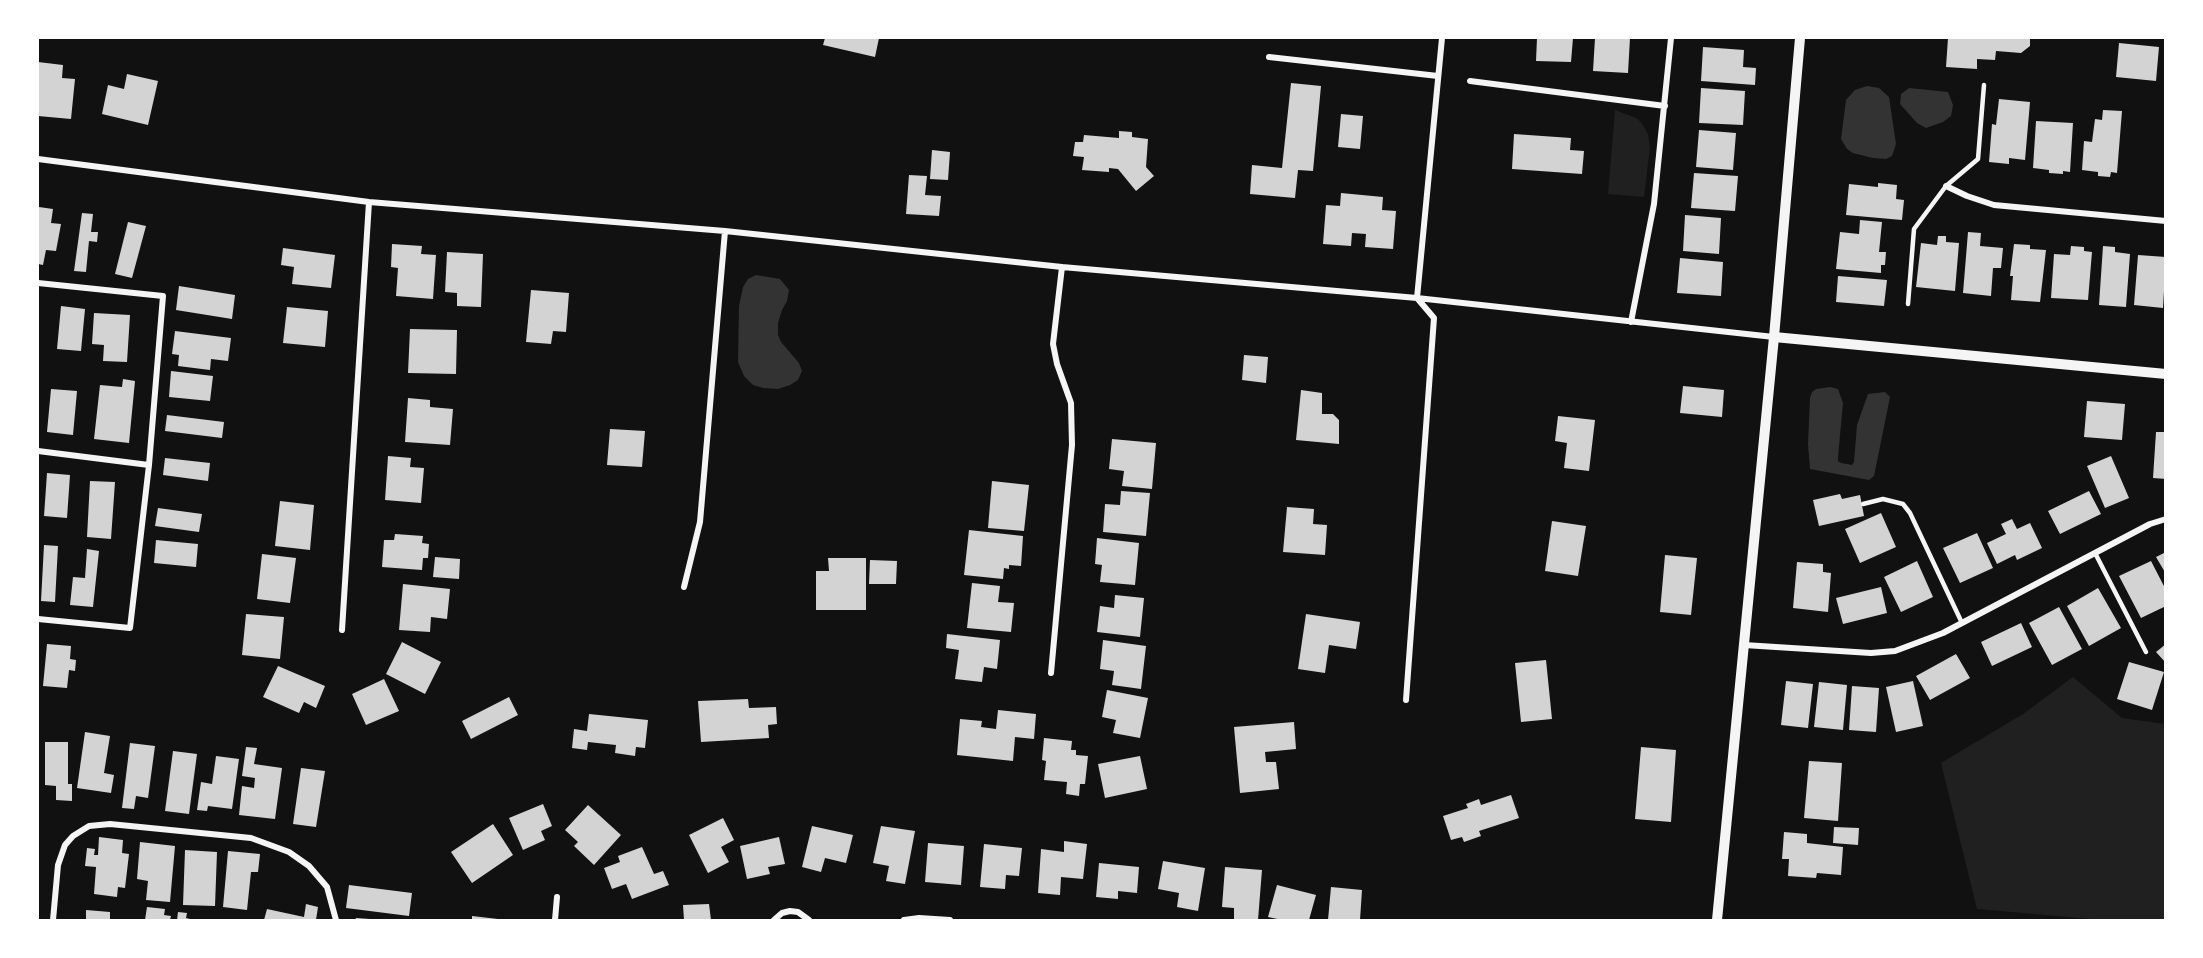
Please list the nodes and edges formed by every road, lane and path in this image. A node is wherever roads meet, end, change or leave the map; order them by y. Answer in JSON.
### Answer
{"nodes":[{"id":1,"x":1442,"y":38,"type":"edge"},
{"id":2,"x":1671,"y":38,"type":"edge"},
{"id":3,"x":1800,"y":38,"type":"edge"},
{"id":4,"x":1269,"y":57,"type":"dead end"},
{"id":5,"x":1438,"y":76,"type":"junction"},
{"id":6,"x":1470,"y":81,"type":"dead end"},
{"id":7,"x":1984,"y":85,"type":"dead end"},
{"id":8,"x":1665,"y":106,"type":"junction"},
{"id":9,"x":38,"y":159,"type":"edge"},
{"id":10,"x":1946,"y":186,"type":"junction"},
{"id":11,"x":369,"y":202,"type":"junction"},
{"id":12,"x":2166,"y":221,"type":"edge"},
{"id":13,"x":725,"y":231,"type":"junction"},
{"id":14,"x":1062,"y":267,"type":"junction"},
{"id":15,"x":38,"y":283,"type":"edge"},
{"id":16,"x":1417,"y":298,"type":"junction"},
{"id":17,"x":1908,"y":304,"type":"dead end"},
{"id":18,"x":1631,"y":322,"type":"junction"},
{"id":19,"x":1774,"y":337,"type":"junction"},
{"id":20,"x":2166,"y":374,"type":"edge"},
{"id":21,"x":38,"y":452,"type":"edge"},
{"id":22,"x":150,"y":465,"type":"junction"},
{"id":23,"x":1863,"y":504,"type":"dead end"},
{"id":24,"x":2166,"y":519,"type":"edge"},
{"id":25,"x":2095,"y":553,"type":"junction"},
{"id":26,"x":684,"y":587,"type":"dead end"},
{"id":27,"x":38,"y":620,"type":"edge"},
{"id":28,"x":1962,"y":623,"type":"junction"},
{"id":29,"x":342,"y":630,"type":"dead end"},
{"id":30,"x":1744,"y":645,"type":"junction"},
{"id":31,"x":2146,"y":652,"type":"dead end"},
{"id":32,"x":1051,"y":673,"type":"dead end"},
{"id":33,"x":1406,"y":700,"type":"dead end"},
{"id":34,"x":557,"y":897,"type":"dead end"},
{"id":35,"x":775,"y":919,"type":"edge"},
{"id":36,"x":53,"y":921,"type":"edge"},
{"id":37,"x":336,"y":921,"type":"edge"},
{"id":38,"x":555,"y":921,"type":"edge"},
{"id":39,"x":809,"y":921,"type":"edge"},
{"id":40,"x":904,"y":921,"type":"edge"},
{"id":41,"x":950,"y":921,"type":"edge"},
{"id":42,"x":1717,"y":921,"type":"edge"}],
"edges":[{"from":1,"to":5,"type":"street"},
{"from":2,"to":8,"type":"street"},
{"from":3,"to":19,"type":"street"},
{"from":4,"to":5,"type":"street"},
{"from":5,"to":16,"type":"street"},
{"from":6,"to":8,"type":"street"},
{"from":7,"to":10,"type":"lane"},
{"from":8,"to":18,"type":"street"},
{"from":9,"to":11,"type":"street"},
{"from":10,"to":12,"type":"street"},
{"from":10,"to":17,"type":"lane"},
{"from":11,"to":13,"type":"street"},
{"from":11,"to":29,"type":"street"},
{"from":13,"to":14,"type":"street"},
{"from":13,"to":26,"type":"street"},
{"from":14,"to":16,"type":"street"},
{"from":14,"to":32,"type":"street"},
{"from":15,"to":22,"type":"street"},
{"from":16,"to":18,"type":"street"},
{"from":16,"to":33,"type":"street"},
{"from":18,"to":19,"type":"street"},
{"from":19,"to":20,"type":"street"},
{"from":19,"to":30,"type":"street"},
{"from":21,"to":22,"type":"street"},
{"from":22,"to":27,"type":"street"},
{"from":23,"to":28,"type":"lane"},
{"from":24,"to":25,"type":"street"},
{"from":25,"to":28,"type":"street"},
{"from":25,"to":31,"type":"lane"},
{"from":28,"to":30,"type":"street"},
{"from":30,"to":42,"type":"street"},
{"from":34,"to":38,"type":"street"},
{"from":35,"to":39,"type":"street"},
{"from":36,"to":37,"type":"street"},
{"from":40,"to":41,"type":"street"}]}
